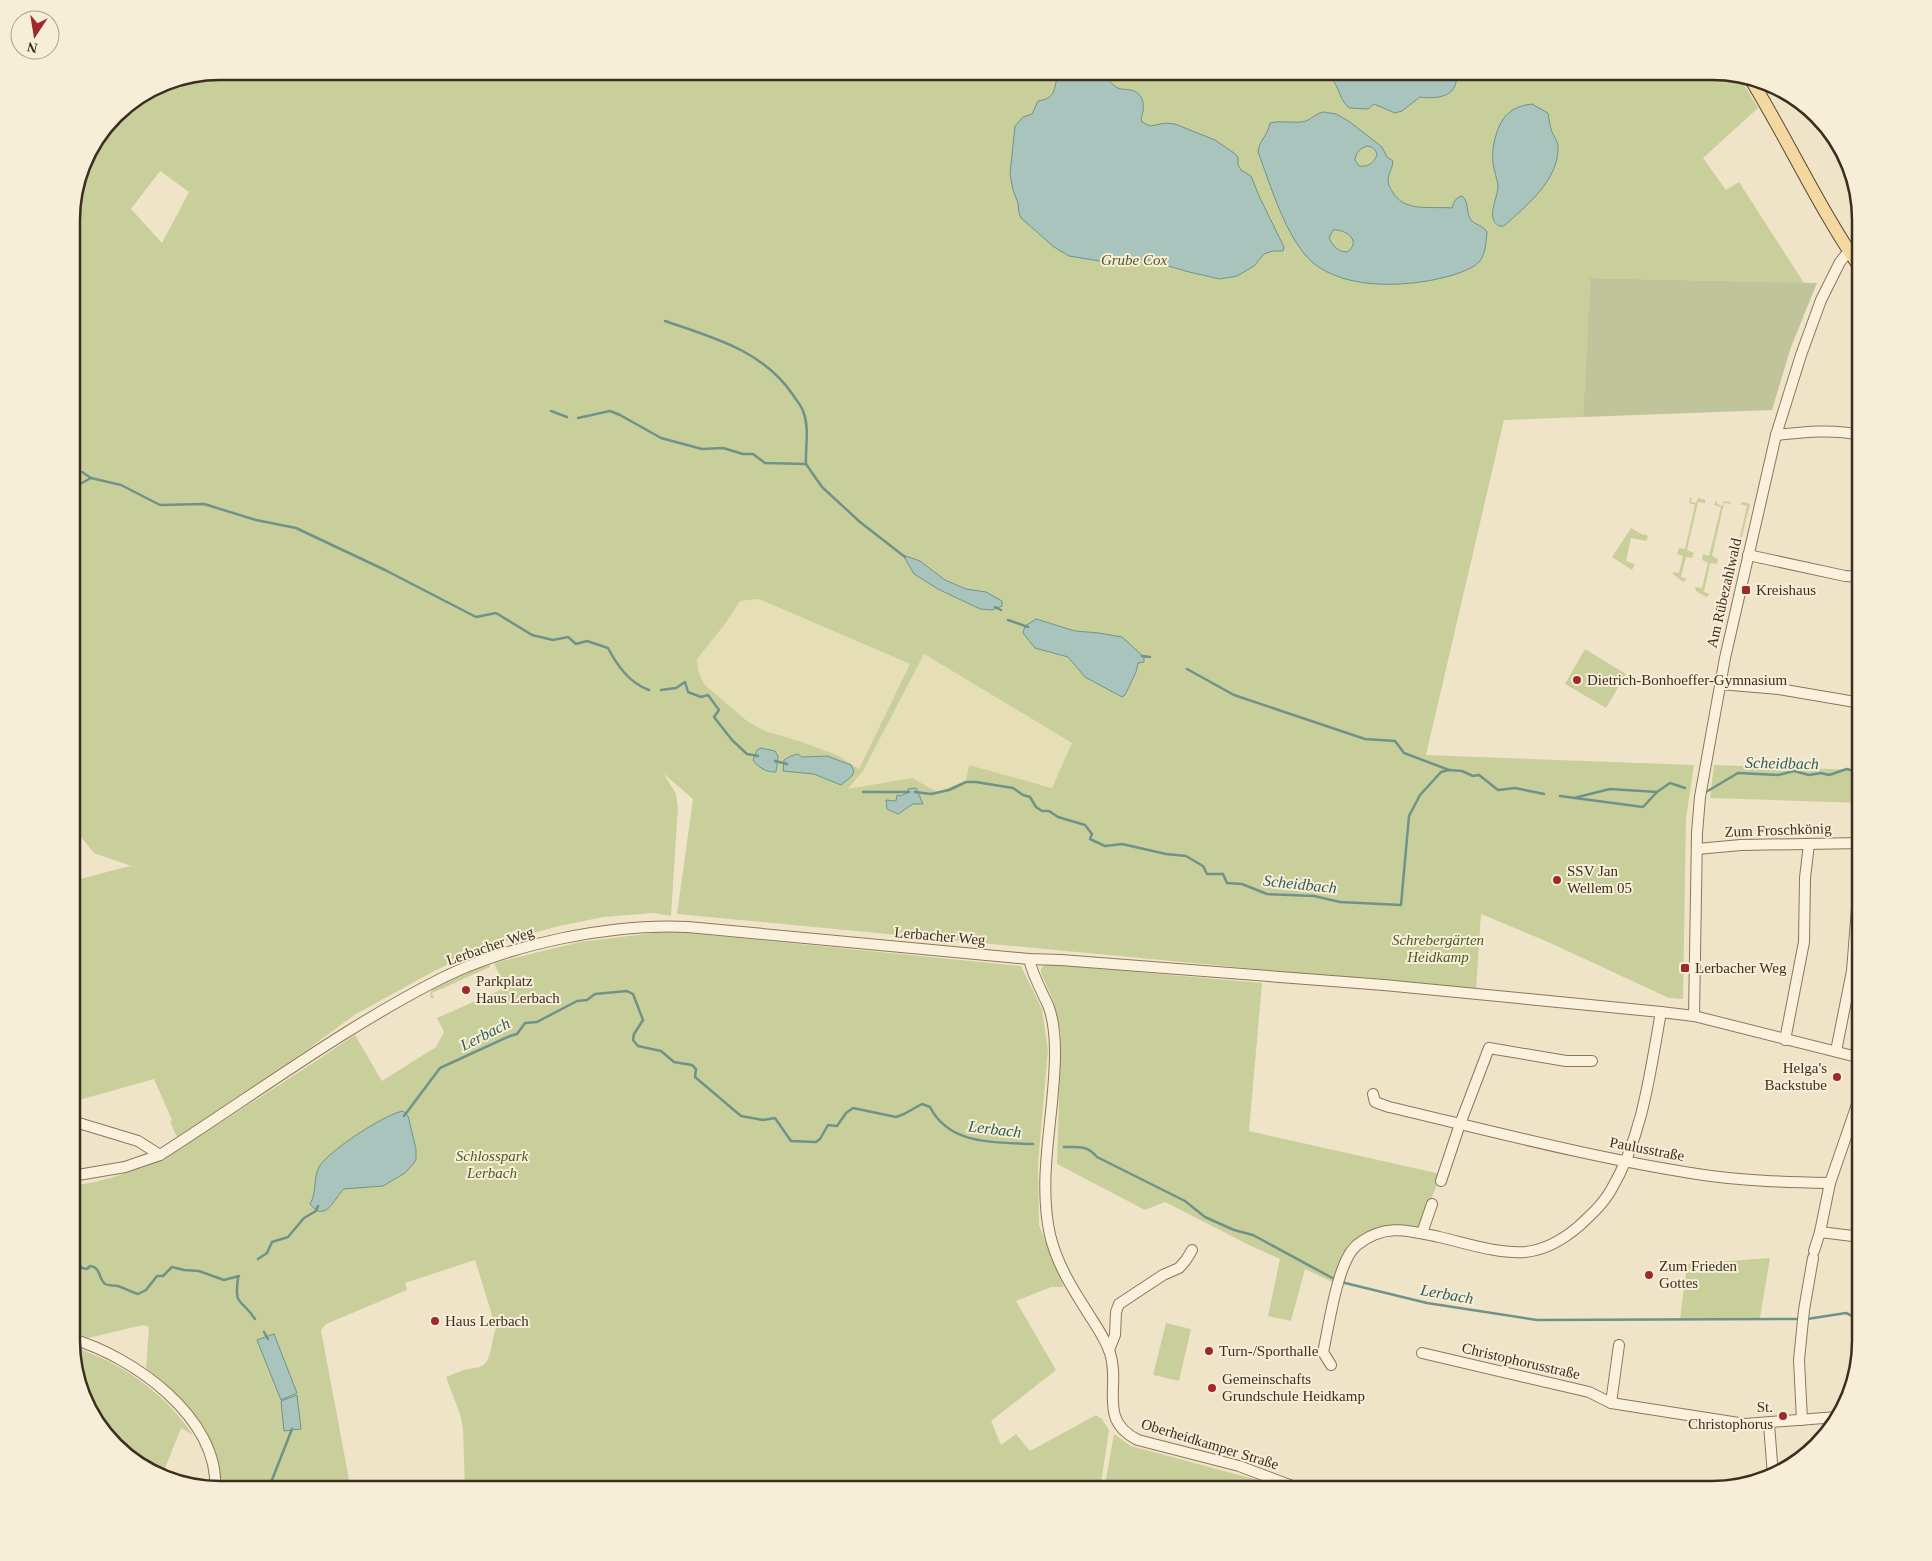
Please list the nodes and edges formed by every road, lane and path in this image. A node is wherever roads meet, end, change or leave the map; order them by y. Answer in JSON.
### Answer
{"nodes":[{"id":1,"x":1755,"y":87,"type":"edge"},
{"id":2,"x":1848,"y":251,"type":"junction"},
{"id":3,"x":1852,"y":257,"type":"edge"},
{"id":4,"x":1852,"y":433,"type":"edge"},
{"id":5,"x":1776,"y":435,"type":"junction"},
{"id":6,"x":1748,"y":555,"type":"junction"},
{"id":7,"x":1852,"y":576,"type":"edge"},
{"id":8,"x":1720,"y":684,"type":"junction"},
{"id":9,"x":1852,"y":701,"type":"edge"},
{"id":10,"x":1852,"y":843,"type":"edge"},
{"id":11,"x":1809,"y":844,"type":"junction"},
{"id":12,"x":1701,"y":848,"type":"junction"},
{"id":13,"x":1029,"y":960,"type":"junction"},
{"id":14,"x":1852,"y":971,"type":"edge"},
{"id":15,"x":1661,"y":1012,"type":"junction"},
{"id":16,"x":1694,"y":1016,"type":"junction"},
{"id":17,"x":1785,"y":1040,"type":"junction"},
{"id":18,"x":1836,"y":1051,"type":"junction"},
{"id":19,"x":1852,"y":1055,"type":"edge"},
{"id":20,"x":1592,"y":1061,"type":"dead end"},
{"id":21,"x":1373,"y":1094,"type":"dead end"},
{"id":22,"x":1852,"y":1119,"type":"edge"},
{"id":23,"x":80,"y":1123,"type":"edge"},
{"id":24,"x":1460,"y":1124,"type":"junction"},
{"id":25,"x":160,"y":1154,"type":"junction"},
{"id":26,"x":1626,"y":1161,"type":"junction"},
{"id":27,"x":80,"y":1175,"type":"edge"},
{"id":28,"x":1441,"y":1181,"type":"dead end"},
{"id":29,"x":1830,"y":1183,"type":"junction"},
{"id":30,"x":1432,"y":1204,"type":"dead end"},
{"id":31,"x":1820,"y":1232,"type":"junction"},
{"id":32,"x":1422,"y":1233,"type":"junction"},
{"id":33,"x":1852,"y":1236,"type":"edge"},
{"id":34,"x":1192,"y":1250,"type":"dead end"},
{"id":35,"x":80,"y":1342,"type":"edge"},
{"id":36,"x":1619,"y":1345,"type":"dead end"},
{"id":37,"x":1109,"y":1350,"type":"junction"},
{"id":38,"x":1422,"y":1353,"type":"dead end"},
{"id":39,"x":1331,"y":1365,"type":"dead end"},
{"id":40,"x":1611,"y":1403,"type":"junction"},
{"id":41,"x":1829,"y":1418,"type":"edge"},
{"id":42,"x":1802,"y":1420,"type":"junction"},
{"id":43,"x":1769,"y":1424,"type":"junction"},
{"id":44,"x":1772,"y":1468,"type":"edge"},
{"id":45,"x":216,"y":1481,"type":"edge"},
{"id":46,"x":1279,"y":1481,"type":"edge"}],
"edges":[{"from":1,"to":2,"type":"main road"},
{"from":2,"to":3,"type":"main road"},
{"from":2,"to":5,"type":"street","name":"Am Rübezahlwald"},
{"from":4,"to":5,"type":"street"},
{"from":5,"to":6,"type":"street","name":"Am Rübezahlwald"},
{"from":6,"to":7,"type":"street"},
{"from":6,"to":8,"type":"street","name":"Am Rübezahlwald"},
{"from":8,"to":9,"type":"street"},
{"from":8,"to":12,"type":"street","name":"Am Rübezahlwald"},
{"from":10,"to":11,"type":"street","name":"Zum Froschkönig"},
{"from":11,"to":12,"type":"street","name":"Zum Froschkönig"},
{"from":11,"to":17,"type":"street"},
{"from":12,"to":16,"type":"street","name":"Am Rübezahlwald"},
{"from":13,"to":15,"type":"street","name":"Lerbacher Weg"},
{"from":13,"to":25,"type":"street","name":"Lerbacher Weg"},
{"from":13,"to":37,"type":"street","name":"Oberheidkamper Straße"},
{"from":14,"to":18,"type":"street"},
{"from":15,"to":16,"type":"street","name":"Lerbacher Weg"},
{"from":15,"to":26,"type":"street"},
{"from":16,"to":17,"type":"street","name":"Lerbacher Weg"},
{"from":17,"to":18,"type":"street","name":"Lerbacher Weg"},
{"from":18,"to":19,"type":"street","name":"Lerbacher Weg"},
{"from":20,"to":24,"type":"street"},
{"from":21,"to":24,"type":"street","name":"Paulusstraße"},
{"from":22,"to":29,"type":"street"},
{"from":23,"to":25,"type":"street"},
{"from":24,"to":26,"type":"street","name":"Paulusstraße"},
{"from":24,"to":28,"type":"street"},
{"from":25,"to":27,"type":"street","name":"Lerbacher Weg"},
{"from":26,"to":29,"type":"street","name":"Paulusstraße"},
{"from":26,"to":32,"type":"street"},
{"from":29,"to":31,"type":"street"},
{"from":30,"to":32,"type":"street"},
{"from":31,"to":33,"type":"street"},
{"from":31,"to":42,"type":"street"},
{"from":32,"to":39,"type":"street"},
{"from":34,"to":37,"type":"street"},
{"from":35,"to":45,"type":"street"},
{"from":36,"to":40,"type":"street"},
{"from":37,"to":46,"type":"street","name":"Oberheidkamper Straße"},
{"from":38,"to":40,"type":"street","name":"Christophorusstraße"},
{"from":40,"to":43,"type":"street","name":"Christophorusstraße"},
{"from":41,"to":42,"type":"street","name":"Christophorusstraße"},
{"from":42,"to":43,"type":"street","name":"Christophorusstraße"},
{"from":43,"to":44,"type":"street"}]}
